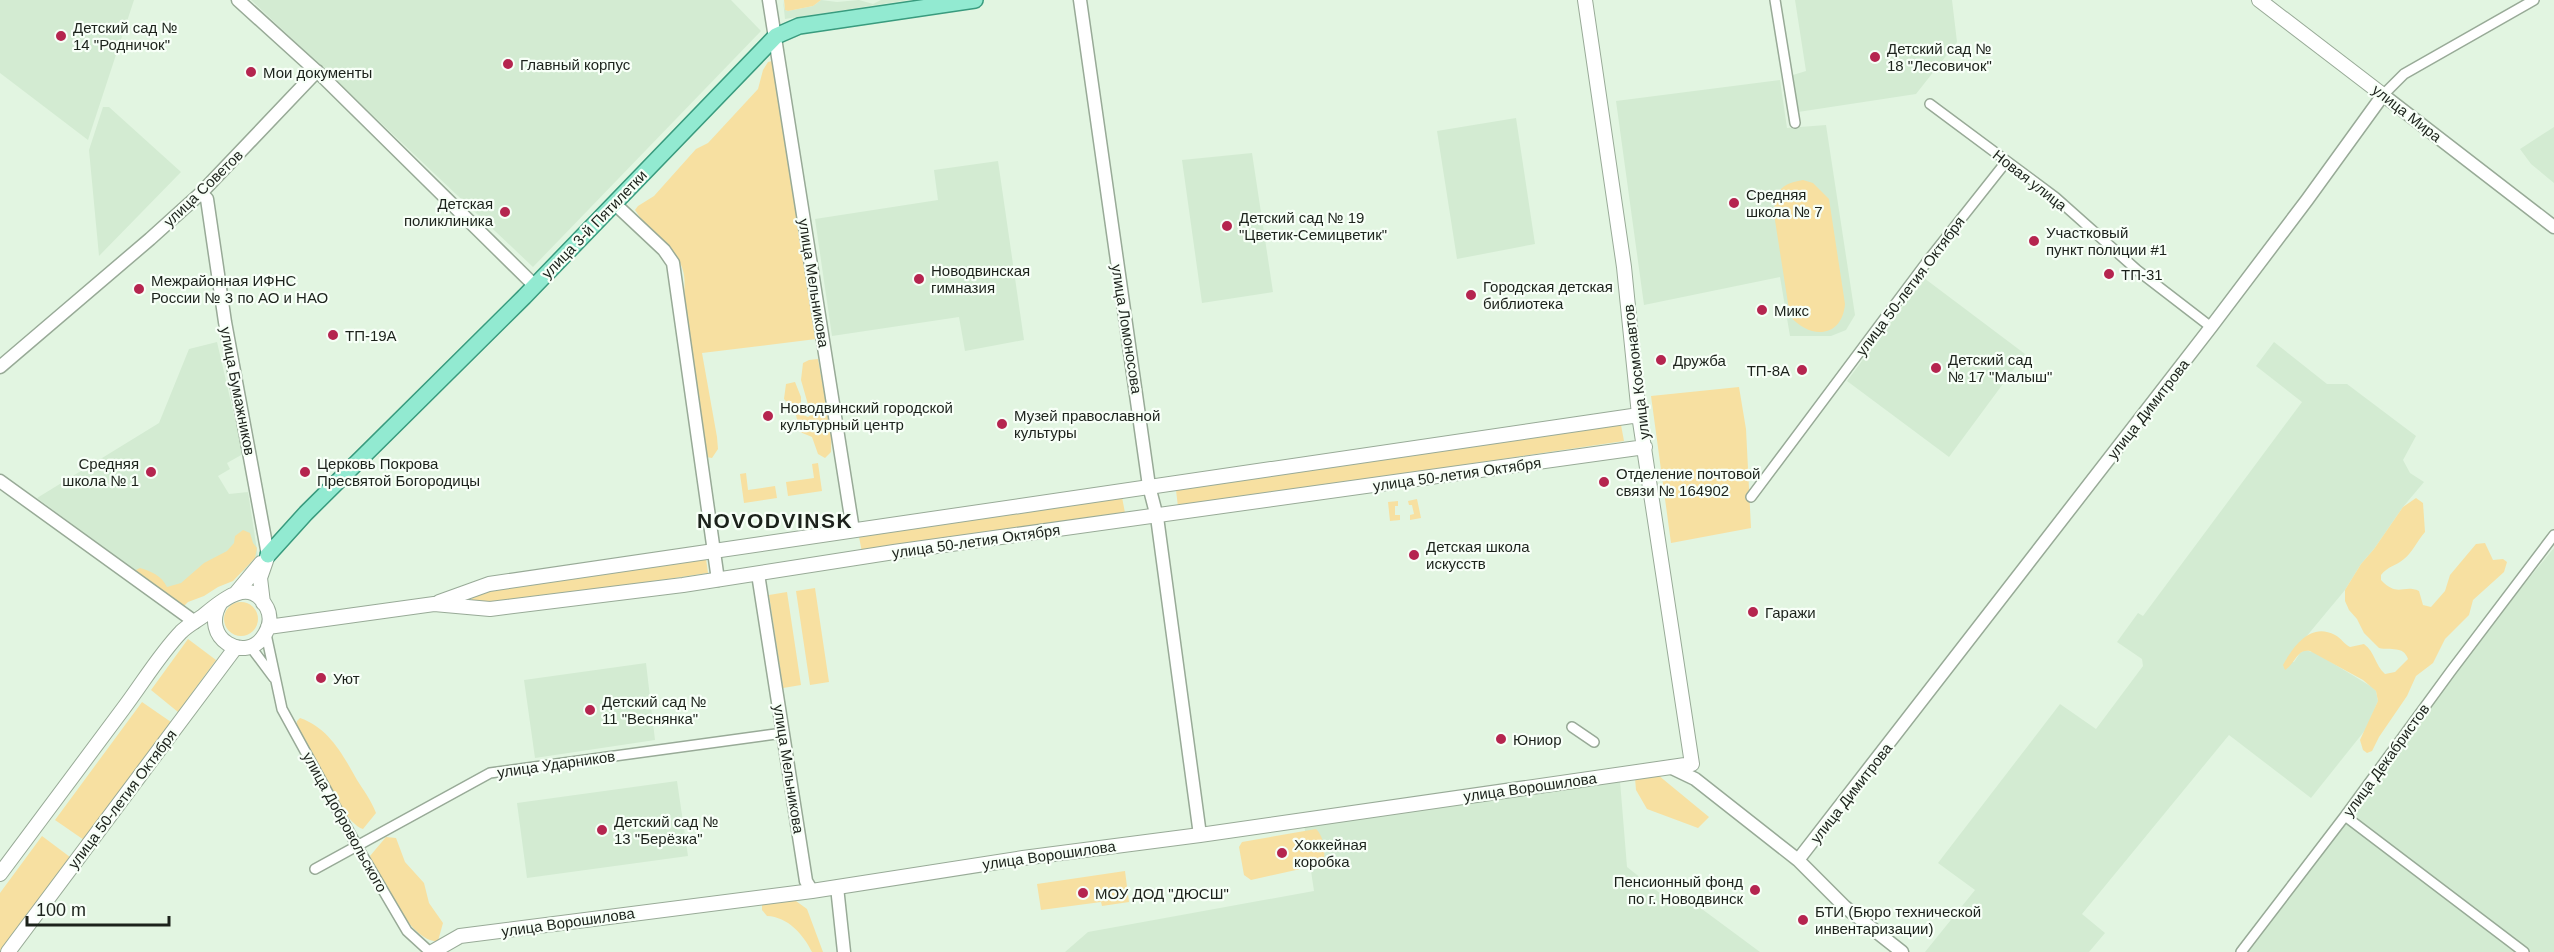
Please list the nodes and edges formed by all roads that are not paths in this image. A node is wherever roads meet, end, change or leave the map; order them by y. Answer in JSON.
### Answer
{"nodes":[{"id":1,"x":238,"y":0,"type":"edge"},
{"id":2,"x":769,"y":0,"type":"edge"},
{"id":3,"x":975,"y":0,"type":"edge"},
{"id":4,"x":1080,"y":0,"type":"edge"},
{"id":5,"x":1585,"y":0,"type":"edge"},
{"id":6,"x":1775,"y":0,"type":"edge"},
{"id":7,"x":2259,"y":0,"type":"edge"},
{"id":8,"x":2534,"y":0,"type":"edge"},
{"id":9,"x":776,"y":36,"type":"junction"},
{"id":10,"x":317,"y":71,"type":"junction"},
{"id":11,"x":2383,"y":95,"type":"junction"},
{"id":12,"x":1930,"y":104,"type":"dead end"},
{"id":13,"x":1795,"y":123,"type":"dead end"},
{"id":14,"x":2006,"y":162,"type":"junction"},
{"id":15,"x":201,"y":193,"type":"junction"},
{"id":16,"x":615,"y":204,"type":"junction"},
{"id":17,"x":2554,"y":227,"type":"edge"},
{"id":18,"x":535,"y":286,"type":"junction"},
{"id":19,"x":2211,"y":327,"type":"junction"},
{"id":20,"x":0,"y":367,"type":"edge"},
{"id":21,"x":1639,"y":415,"type":"junction"},
{"id":22,"x":1646,"y":447,"type":"junction"},
{"id":23,"x":0,"y":481,"type":"edge"},
{"id":24,"x":1149,"y":486,"type":"junction"},
{"id":25,"x":1751,"y":497,"type":"dead end"},
{"id":26,"x":1157,"y":516,"type":"junction"},
{"id":27,"x":853,"y":530,"type":"junction"},
{"id":28,"x":2554,"y":535,"type":"edge"},
{"id":29,"x":714,"y":551,"type":"junction"},
{"id":30,"x":268,"y":555,"type":"junction"},
{"id":31,"x":758,"y":574,"type":"junction"},
{"id":32,"x":718,"y":580,"type":"junction"},
{"id":33,"x":236,"y":593,"type":"junction"},
{"id":34,"x":221,"y":602,"type":"junction"},
{"id":35,"x":434,"y":604,"type":"junction"},
{"id":36,"x":267,"y":619,"type":"junction"},
{"id":37,"x":195,"y":622,"type":"junction"},
{"id":38,"x":221,"y":638,"type":"junction"},
{"id":39,"x":250,"y":646,"type":"junction"},
{"id":40,"x":236,"y":647,"type":"junction"},
{"id":41,"x":277,"y":682,"type":"junction"},
{"id":42,"x":1572,"y":727,"type":"dead end"},
{"id":43,"x":783,"y":733,"type":"junction"},
{"id":44,"x":1594,"y":742,"type":"dead end"},
{"id":45,"x":1692,"y":764,"type":"junction"},
{"id":46,"x":1670,"y":767,"type":"junction"},
{"id":47,"x":1695,"y":779,"type":"junction"},
{"id":48,"x":2345,"y":816,"type":"junction"},
{"id":49,"x":1200,"y":835,"type":"junction"},
{"id":50,"x":357,"y":846,"type":"junction"},
{"id":51,"x":1798,"y":860,"type":"junction"},
{"id":52,"x":315,"y":869,"type":"dead end"},
{"id":53,"x":0,"y":874,"type":"edge"},
{"id":54,"x":837,"y":887,"type":"junction"},
{"id":55,"x":812,"y":891,"type":"junction"},
{"id":56,"x":8,"y":952,"type":"edge"},
{"id":57,"x":431,"y":952,"type":"edge"},
{"id":58,"x":844,"y":952,"type":"edge"},
{"id":59,"x":1902,"y":952,"type":"edge"},
{"id":60,"x":2241,"y":952,"type":"edge"},
{"id":61,"x":2524,"y":952,"type":"edge"}],
"edges":[{"from":1,"to":10,"type":"street"},
{"from":2,"to":9,"type":"street","name":"улица Мельникова"},
{"from":3,"to":9,"type":"main road","name":"улица 3-й Пятилетки"},
{"from":4,"to":24,"type":"street","name":"улица Ломоносова"},
{"from":5,"to":21,"type":"main road","name":"улица Космонавтов"},
{"from":6,"to":13,"type":"street"},
{"from":7,"to":11,"type":"main road","name":"улица Мира"},
{"from":8,"to":11,"type":"street","name":"улица Димитрова"},
{"from":9,"to":16,"type":"main road","name":"улица 3-й Пятилетки"},
{"from":9,"to":27,"type":"street","name":"улица Мельникова"},
{"from":10,"to":15,"type":"street","name":"улица Советов"},
{"from":10,"to":18,"type":"street"},
{"from":11,"to":17,"type":"street","name":"улица Мира"},
{"from":11,"to":19,"type":"street","name":"улица Димитрова"},
{"from":12,"to":14,"type":"street","name":"Новая улица"},
{"from":14,"to":19,"type":"street","name":"Новая улица"},
{"from":14,"to":25,"type":"street","name":"улица 50-летия Октября"},
{"from":15,"to":20,"type":"street","name":"улица Советов"},
{"from":15,"to":30,"type":"street","name":"улица Бумажников"},
{"from":16,"to":18,"type":"main road","name":"улица 3-й Пятилетки"},
{"from":16,"to":29,"type":"street"},
{"from":18,"to":30,"type":"main road","name":"улица 3-й Пятилетки"},
{"from":19,"to":51,"type":"street","name":"улица Димитрова"},
{"from":21,"to":22,"type":"main road","name":"улица Космонавтов"},
{"from":21,"to":24,"type":"main road","name":"улица 50-летия Октября"},
{"from":22,"to":26,"type":"main road","name":"улица 50-летия Октября"},
{"from":22,"to":45,"type":"main road","name":"улица Космонавтов"},
{"from":23,"to":37,"type":"street"},
{"from":24,"to":26,"type":"street","name":"улица Ломоносова"},
{"from":24,"to":27,"type":"main road","name":"улица 50-летия Октября"},
{"from":26,"to":31,"type":"main road","name":"улица 50-летия Октября"},
{"from":26,"to":49,"type":"street","name":"улица Ломоносова"},
{"from":27,"to":29,"type":"main road","name":"улица 50-летия Октября"},
{"from":28,"to":48,"type":"street","name":"улица Декабристов"},
{"from":29,"to":32,"type":"street"},
{"from":29,"to":35,"type":"main road","name":"улица 50-летия Октября"},
{"from":30,"to":33,"type":"main road"},
{"from":30,"to":36,"type":"main road"},
{"from":31,"to":32,"type":"main road","name":"улица 50-летия Октября"},
{"from":31,"to":43,"type":"street","name":"улица Мельникова"},
{"from":32,"to":35,"type":"main road","name":"улица 50-летия Октября"},
{"from":33,"to":34,"type":"main road"},
{"from":33,"to":36,"type":"main road"},
{"from":34,"to":37,"type":"main road"},
{"from":34,"to":38,"type":"main road"},
{"from":35,"to":36,"type":"main road","name":"улица 50-летия Октября"},
{"from":36,"to":39,"type":"main road"},
{"from":36,"to":41,"type":"street","name":"улица Добровольского"},
{"from":37,"to":38,"type":"main road"},
{"from":37,"to":53,"type":"main road"},
{"from":38,"to":40,"type":"main road"},
{"from":39,"to":40,"type":"main road"},
{"from":39,"to":41,"type":"street"},
{"from":40,"to":56,"type":"main road","name":"улица 50-летия Октября"},
{"from":41,"to":50,"type":"street","name":"улица Добровольского"},
{"from":42,"to":44,"type":"street"},
{"from":43,"to":50,"type":"street","name":"улица Ударников"},
{"from":43,"to":55,"type":"street","name":"улица Мельникова"},
{"from":45,"to":46,"type":"main road","name":"улица Ворошилова"},
{"from":45,"to":47,"type":"street","name":"улица Космонавтов"},
{"from":46,"to":47,"type":"street"},
{"from":46,"to":49,"type":"main road","name":"улица Ворошилова"},
{"from":47,"to":51,"type":"street"},
{"from":48,"to":60,"type":"street","name":"улица Декабристов"},
{"from":48,"to":61,"type":"street"},
{"from":49,"to":54,"type":"main road","name":"улица Ворошилова"},
{"from":50,"to":52,"type":"street","name":"улица Ударников"},
{"from":50,"to":57,"type":"street","name":"улица Добровольского"},
{"from":51,"to":59,"type":"street"},
{"from":54,"to":55,"type":"main road","name":"улица Ворошилова"},
{"from":54,"to":58,"type":"street"},
{"from":55,"to":57,"type":"main road","name":"улица Ворошилова"}]}
